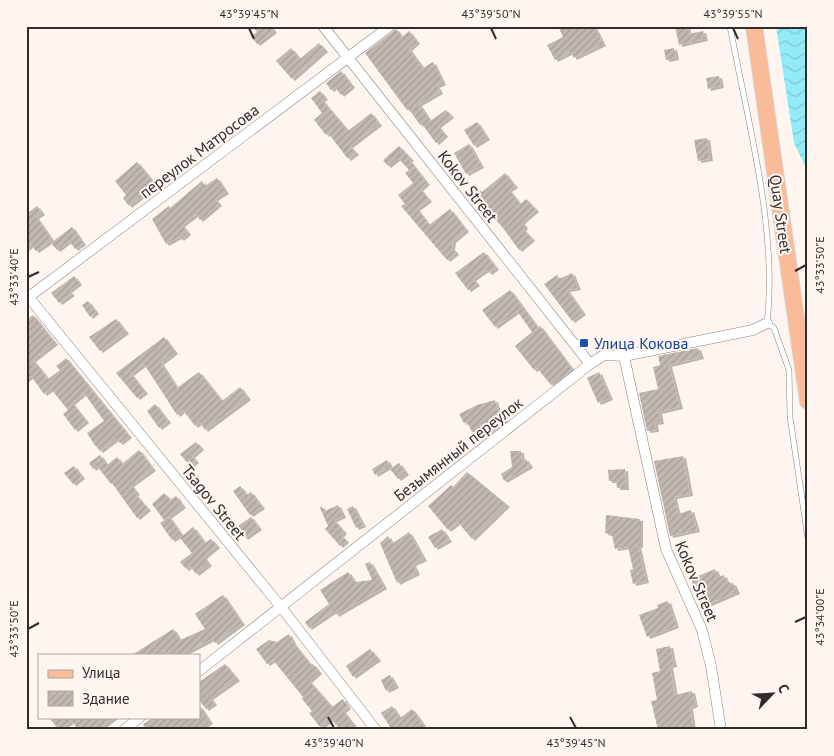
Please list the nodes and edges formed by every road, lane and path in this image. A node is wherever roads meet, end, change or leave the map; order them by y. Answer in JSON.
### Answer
{"nodes":[{"id":1,"x":323,"y":26,"type":"edge"},
{"id":2,"x":390,"y":26,"type":"edge"},
{"id":3,"x":730,"y":26,"type":"edge"},
{"id":4,"x":754,"y":26,"type":"edge"},
{"id":5,"x":348,"y":58,"type":"junction"},
{"id":6,"x":27,"y":297,"type":"edge"},
{"id":7,"x":767,"y":322,"type":"junction"},
{"id":8,"x":624,"y":356,"type":"junction"},
{"id":9,"x":590,"y":364,"type":"junction"},
{"id":10,"x":808,"y":401,"type":"edge"},
{"id":11,"x":808,"y":539,"type":"edge"},
{"id":12,"x":281,"y":607,"type":"junction"},
{"id":13,"x":200,"y":670,"type":"edge"},
{"id":14,"x":139,"y":718,"type":"edge"},
{"id":15,"x":124,"y":730,"type":"edge"},
{"id":16,"x":376,"y":730,"type":"edge"},
{"id":17,"x":721,"y":730,"type":"edge"}],
"edges":[{"from":1,"to":5,"type":"street","name":"Kokov Street"},
{"from":2,"to":5,"type":"street","name":"переулок Матросова"},
{"from":3,"to":7,"type":"lane"},
{"from":4,"to":10,"type":"main road","name":"Quay Street"},
{"from":5,"to":6,"type":"street","name":"переулок Матросова"},
{"from":5,"to":9,"type":"street","name":"Kokov Street"},
{"from":6,"to":12,"type":"street","name":"Tsagov Street"},
{"from":7,"to":8,"type":"street","name":"Безымянный переулок"},
{"from":7,"to":11,"type":"lane"},
{"from":8,"to":9,"type":"street","name":"Безымянный переулок"},
{"from":8,"to":17,"type":"street","name":"Kokov Street"},
{"from":9,"to":12,"type":"street","name":"Безымянный переулок"},
{"from":12,"to":13,"type":"street","name":"Безымянный переулок"},
{"from":12,"to":16,"type":"street","name":"Tsagov Street"},
{"from":14,"to":15,"type":"street"}]}
